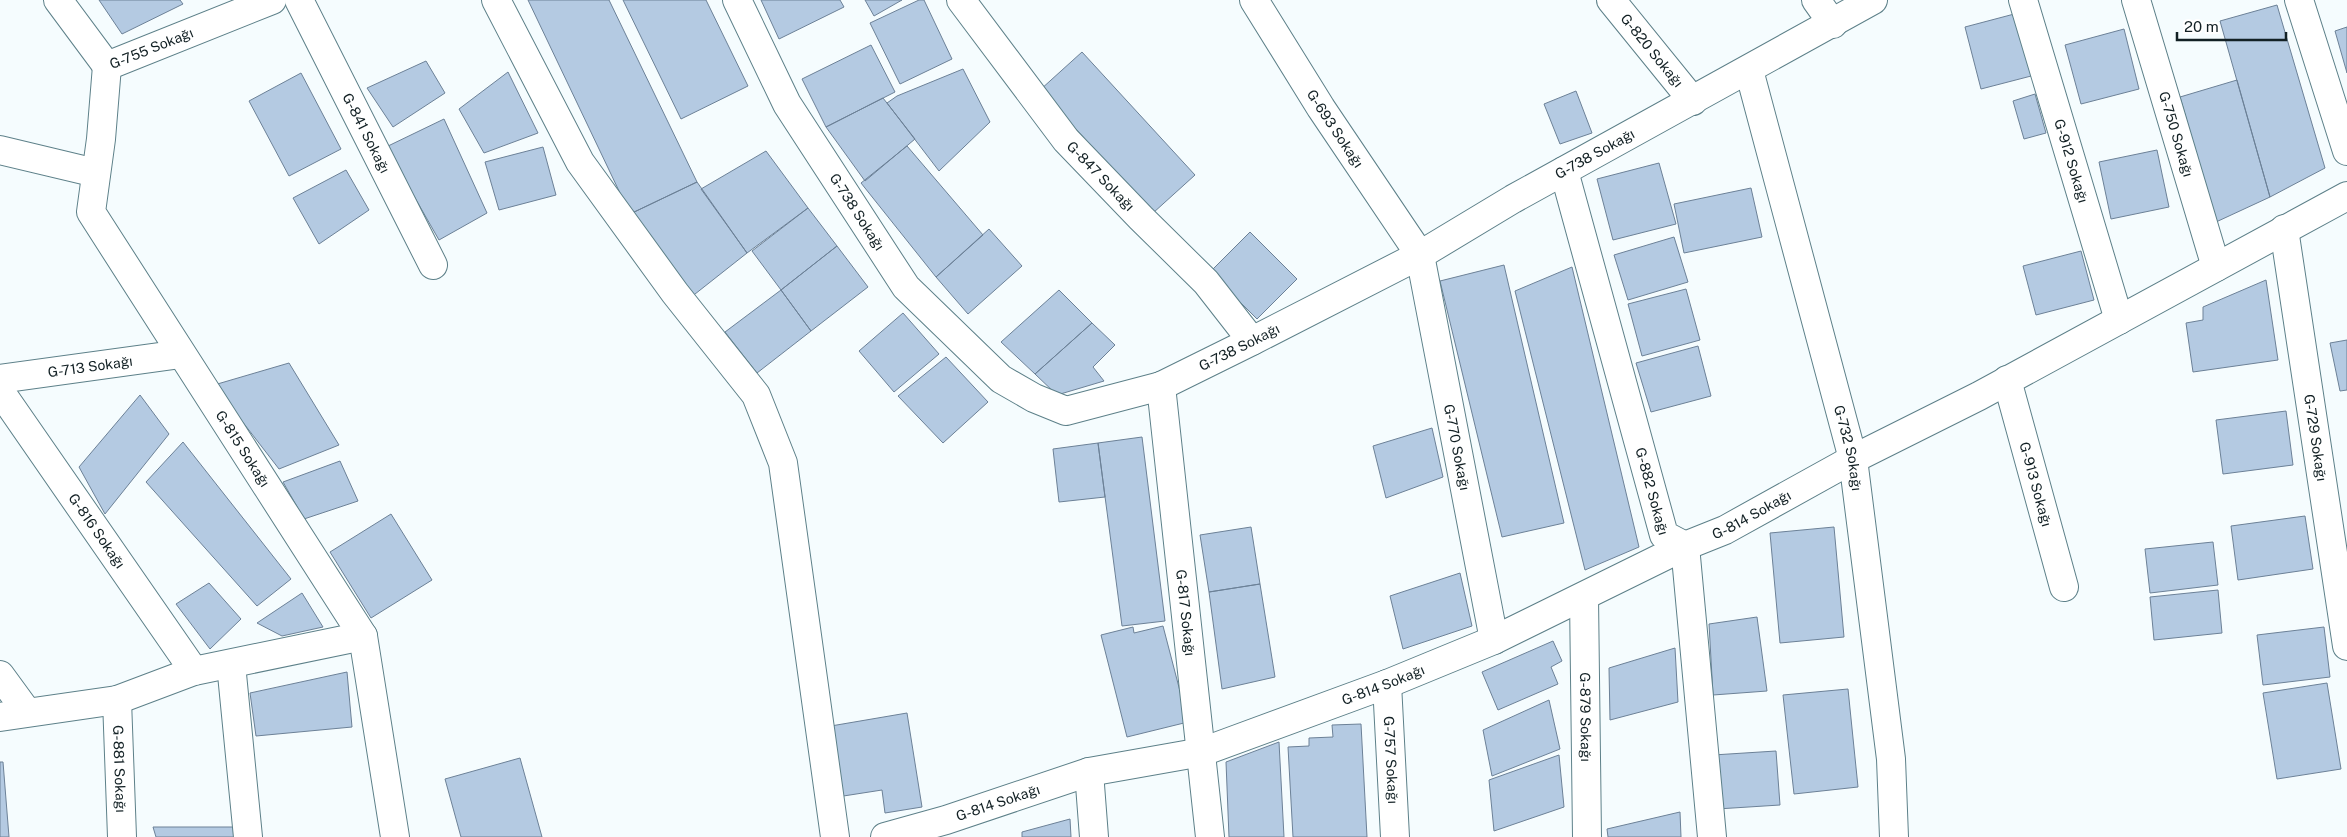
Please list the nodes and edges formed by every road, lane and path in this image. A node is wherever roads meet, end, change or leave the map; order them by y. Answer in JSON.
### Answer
{"nodes":[{"id":1,"x":58,"y":0,"type":"edge"},
{"id":2,"x":272,"y":0,"type":"edge"},
{"id":3,"x":299,"y":0,"type":"edge"},
{"id":4,"x":496,"y":0,"type":"edge"},
{"id":5,"x":737,"y":0,"type":"edge"},
{"id":6,"x":961,"y":0,"type":"edge"},
{"id":7,"x":1254,"y":0,"type":"edge"},
{"id":8,"x":1611,"y":0,"type":"edge"},
{"id":9,"x":1816,"y":0,"type":"edge"},
{"id":10,"x":1873,"y":0,"type":"edge"},
{"id":11,"x":2023,"y":0,"type":"edge"},
{"id":12,"x":2136,"y":0,"type":"edge"},
{"id":13,"x":2299,"y":0,"type":"edge"},
{"id":14,"x":1833,"y":24,"type":"junction"},
{"id":15,"x":107,"y":66,"type":"junction"},
{"id":16,"x":1749,"y":70,"type":"junction"},
{"id":17,"x":1693,"y":100,"type":"junction"},
{"id":18,"x":0,"y":150,"type":"edge"},
{"id":19,"x":2347,"y":151,"type":"edge"},
{"id":20,"x":1564,"y":171,"type":"junction"},
{"id":21,"x":96,"y":173,"type":"junction"},
{"id":22,"x":2347,"y":196,"type":"edge"},
{"id":23,"x":2284,"y":229,"type":"junction"},
{"id":24,"x":1420,"y":255,"type":"junction"},
{"id":25,"x":434,"y":265,"type":"dead end"},
{"id":26,"x":2216,"y":267,"type":"junction"},
{"id":27,"x":2119,"y":320,"type":"junction"},
{"id":28,"x":1252,"y":341,"type":"junction"},
{"id":29,"x":181,"y":354,"type":"junction"},
{"id":30,"x":0,"y":378,"type":"edge"},
{"id":31,"x":2007,"y":380,"type":"junction"},
{"id":32,"x":1161,"y":386,"type":"junction"},
{"id":33,"x":0,"y":391,"type":"edge"},
{"id":34,"x":1853,"y":458,"type":"junction"},
{"id":35,"x":1685,"y":546,"type":"junction"},
{"id":36,"x":2064,"y":587,"type":"dead end"},
{"id":37,"x":1584,"y":597,"type":"junction"},
{"id":38,"x":363,"y":636,"type":"junction"},
{"id":39,"x":1494,"y":640,"type":"junction"},
{"id":40,"x":2347,"y":646,"type":"edge"},
{"id":41,"x":230,"y":664,"type":"junction"},
{"id":42,"x":194,"y":672,"type":"junction"},
{"id":43,"x":0,"y":675,"type":"edge"},
{"id":44,"x":1387,"y":684,"type":"junction"},
{"id":45,"x":117,"y":700,"type":"junction"},
{"id":46,"x":27,"y":712,"type":"junction"},
{"id":47,"x":0,"y":717,"type":"edge"},
{"id":48,"x":1202,"y":752,"type":"junction"},
{"id":49,"x":1089,"y":772,"type":"junction"},
{"id":50,"x":948,"y":828,"type":"edge"},
{"id":51,"x":122,"y":837,"type":"edge"},
{"id":52,"x":248,"y":837,"type":"edge"},
{"id":53,"x":395,"y":837,"type":"edge"},
{"id":54,"x":835,"y":837,"type":"edge"},
{"id":55,"x":886,"y":837,"type":"edge"},
{"id":56,"x":1094,"y":837,"type":"edge"},
{"id":57,"x":1210,"y":837,"type":"edge"},
{"id":58,"x":1395,"y":837,"type":"edge"},
{"id":59,"x":1587,"y":837,"type":"edge"},
{"id":60,"x":1712,"y":837,"type":"edge"},
{"id":61,"x":1894,"y":837,"type":"edge"}],
"edges":[{"from":1,"to":15,"type":"street","name":"G-755 Sokağı"},
{"from":2,"to":15,"type":"street","name":"G-755 Sokağı"},
{"from":3,"to":25,"type":"street","name":"G-841 Sokağı"},
{"from":4,"to":54,"type":"street"},
{"from":5,"to":32,"type":"street","name":"G-738 Sokağı"},
{"from":6,"to":28,"type":"street","name":"G-847 Sokağı"},
{"from":7,"to":24,"type":"street","name":"G-693 Sokağı"},
{"from":8,"to":17,"type":"street","name":"G-820 Sokağı"},
{"from":9,"to":14,"type":"street"},
{"from":10,"to":14,"type":"street","name":"G-738 Sokağı"},
{"from":11,"to":27,"type":"street","name":"G-912 Sokağı"},
{"from":12,"to":26,"type":"street","name":"G-750 Sokağı"},
{"from":13,"to":19,"type":"street"},
{"from":14,"to":16,"type":"street","name":"G-738 Sokağı"},
{"from":15,"to":21,"type":"street","name":"G-815 Sokağı"},
{"from":16,"to":17,"type":"street","name":"G-738 Sokağı"},
{"from":16,"to":34,"type":"street","name":"G-732 Sokağı"},
{"from":17,"to":20,"type":"street","name":"G-738 Sokağı"},
{"from":18,"to":21,"type":"street"},
{"from":20,"to":24,"type":"street","name":"G-738 Sokağı"},
{"from":20,"to":35,"type":"street","name":"G-882 Sokağı"},
{"from":21,"to":29,"type":"street","name":"G-815 Sokağı"},
{"from":22,"to":23,"type":"street","name":"G-814 Sokağı"},
{"from":23,"to":26,"type":"street","name":"G-814 Sokağı"},
{"from":23,"to":40,"type":"street","name":"G-729 Sokağı"},
{"from":24,"to":28,"type":"street","name":"G-738 Sokağı"},
{"from":24,"to":39,"type":"street","name":"G-770 Sokağı"},
{"from":26,"to":27,"type":"street","name":"G-814 Sokağı"},
{"from":27,"to":31,"type":"street","name":"G-814 Sokağı"},
{"from":28,"to":32,"type":"street","name":"G-738 Sokağı"},
{"from":29,"to":30,"type":"street","name":"G-713 Sokağı"},
{"from":29,"to":38,"type":"street","name":"G-815 Sokağı"},
{"from":31,"to":34,"type":"street","name":"G-814 Sokağı"},
{"from":31,"to":36,"type":"street","name":"G-913 Sokağı"},
{"from":32,"to":48,"type":"street","name":"G-817 Sokağı"},
{"from":33,"to":42,"type":"street","name":"G-816 Sokağı"},
{"from":34,"to":35,"type":"street","name":"G-814 Sokağı"},
{"from":34,"to":61,"type":"street","name":"G-732 Sokağı"},
{"from":35,"to":37,"type":"street","name":"G-814 Sokağı"},
{"from":35,"to":60,"type":"street","name":"G-882 Sokağı"},
{"from":37,"to":39,"type":"street","name":"G-814 Sokağı"},
{"from":37,"to":59,"type":"street","name":"G-879 Sokağı"},
{"from":38,"to":41,"type":"street"},
{"from":38,"to":53,"type":"street","name":"G-815 Sokağı"},
{"from":39,"to":44,"type":"street","name":"G-814 Sokağı"},
{"from":41,"to":42,"type":"street"},
{"from":41,"to":52,"type":"street"},
{"from":42,"to":45,"type":"street"},
{"from":43,"to":46,"type":"street"},
{"from":44,"to":48,"type":"street","name":"G-814 Sokağı"},
{"from":44,"to":58,"type":"street","name":"G-757 Sokağı"},
{"from":45,"to":46,"type":"street"},
{"from":45,"to":51,"type":"street","name":"G-881 Sokağı"},
{"from":46,"to":47,"type":"street"},
{"from":48,"to":49,"type":"street","name":"G-814 Sokağı"},
{"from":48,"to":57,"type":"street","name":"G-817 Sokağı"},
{"from":49,"to":50,"type":"street","name":"G-814 Sokağı"},
{"from":49,"to":56,"type":"street"},
{"from":50,"to":55,"type":"street","name":"G-814 Sokağı"}]}
